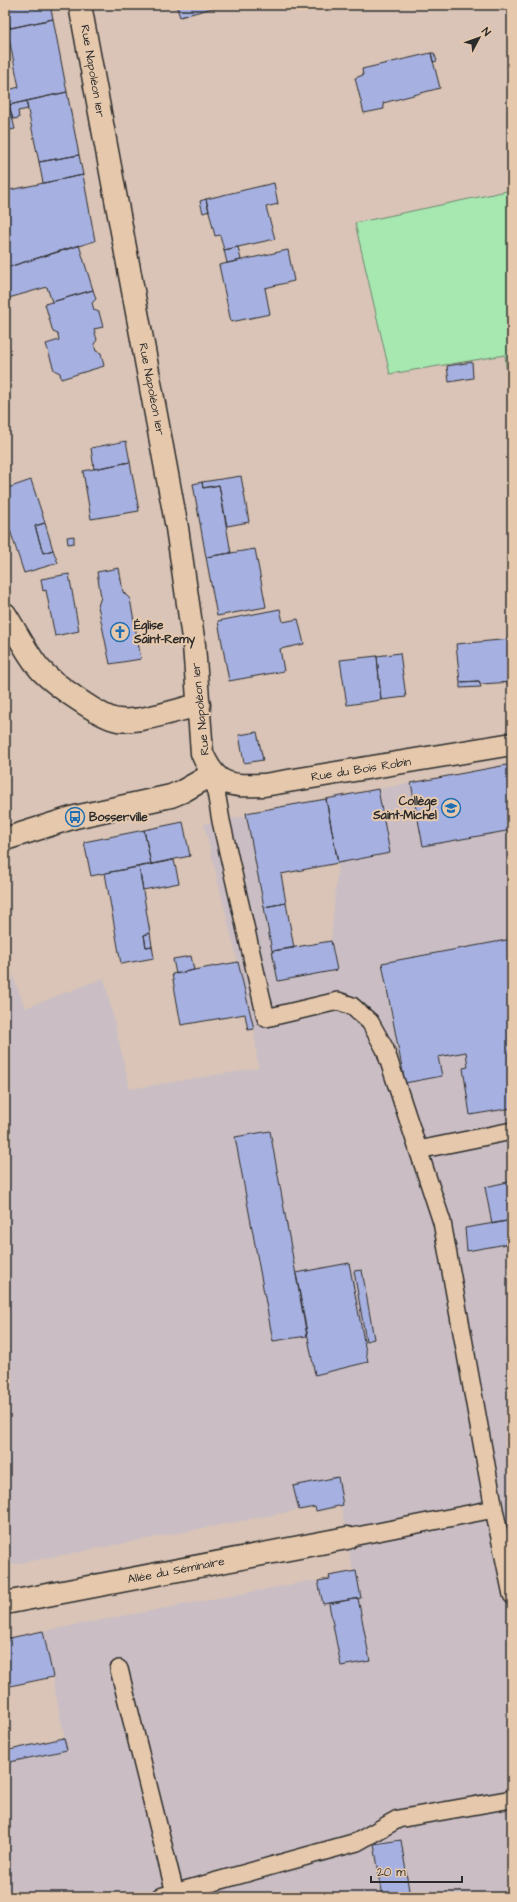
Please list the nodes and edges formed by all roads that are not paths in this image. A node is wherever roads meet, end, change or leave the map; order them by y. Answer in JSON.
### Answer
{"nodes":[{"id":1,"x":80,"y":5,"type":"edge"},
{"id":2,"x":5,"y":614,"type":"edge"},
{"id":3,"x":199,"y":705,"type":"junction"},
{"id":4,"x":512,"y":744,"type":"edge"},
{"id":5,"x":213,"y":774,"type":"junction"},
{"id":6,"x":5,"y":839,"type":"edge"},
{"id":7,"x":512,"y":1131,"type":"edge"},
{"id":8,"x":418,"y":1150,"type":"junction"},
{"id":9,"x":494,"y":1509,"type":"junction"},
{"id":10,"x":347,"y":1538,"type":"joint"},
{"id":11,"x":512,"y":1595,"type":"edge"},
{"id":12,"x":5,"y":1603,"type":"edge"},
{"id":13,"x":119,"y":1669,"type":"dead end"},
{"id":14,"x":512,"y":1800,"type":"edge"},
{"id":15,"x":171,"y":1896,"type":"edge"}],
"edges":[{"from":1,"to":3,"type":"street","name":"Rue Napoléon 1er"},
{"from":2,"to":3,"type":"street"},
{"from":3,"to":5,"type":"street","name":"Rue Napoléon 1er"},
{"from":4,"to":5,"type":"street","name":"Rue du Bois Robin"},
{"from":5,"to":6,"type":"street"},
{"from":5,"to":8,"type":"lane"},
{"from":7,"to":8,"type":"lane"},
{"from":8,"to":9,"type":"lane"},
{"from":9,"to":10,"type":"lane"},
{"from":9,"to":11,"type":"lane"},
{"from":10,"to":12,"type":"street","name":"Allée du Séminaire"},
{"from":13,"to":15,"type":"lane"},
{"from":14,"to":15,"type":"lane"}]}
